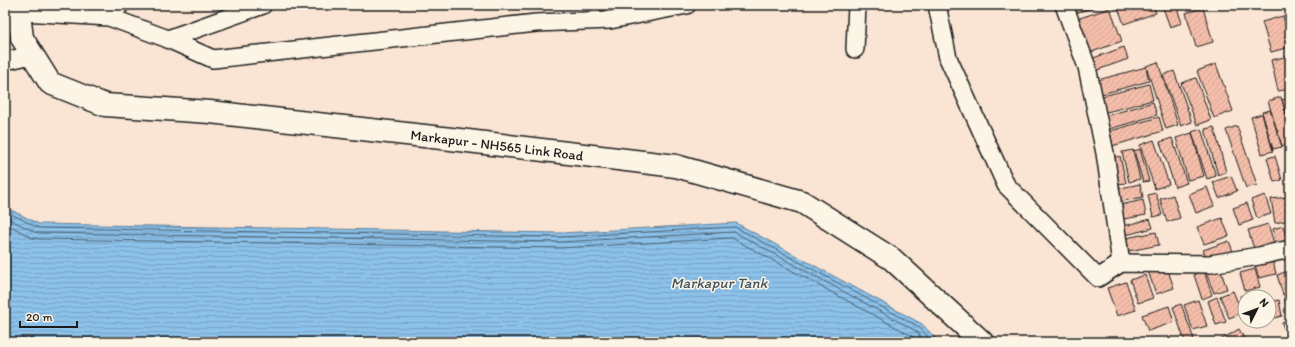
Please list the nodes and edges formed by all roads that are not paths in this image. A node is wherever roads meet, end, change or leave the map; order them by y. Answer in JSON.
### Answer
{"nodes":[{"id":1,"x":263,"y":5,"type":"edge"},
{"id":2,"x":687,"y":5,"type":"edge"},
{"id":3,"x":858,"y":5,"type":"edge"},
{"id":4,"x":937,"y":5,"type":"edge"},
{"id":5,"x":1064,"y":5,"type":"edge"},
{"id":6,"x":14,"y":9,"type":"edge"},
{"id":7,"x":114,"y":11,"type":"edge"},
{"id":8,"x":168,"y":39,"type":"junction"},
{"id":9,"x":855,"y":48,"type":"dead end"},
{"id":10,"x":32,"y":54,"type":"junction"},
{"id":11,"x":5,"y":62,"type":"edge"},
{"id":12,"x":1290,"y":248,"type":"edge"},
{"id":13,"x":1121,"y":263,"type":"junction"},
{"id":14,"x":982,"y":342,"type":"edge"}],
"edges":[{"from":1,"to":8,"type":"street"},
{"from":2,"to":8,"type":"street"},
{"from":3,"to":9,"type":"street"},
{"from":4,"to":13,"type":"street"},
{"from":5,"to":13,"type":"street"},
{"from":6,"to":7,"type":"street"},
{"from":6,"to":10,"type":"main road","name":"Markapur - NH565 Link Road"},
{"from":7,"to":8,"type":"street"},
{"from":10,"to":11,"type":"street"},
{"from":10,"to":14,"type":"main road","name":"Markapur - NH565 Link Road"},
{"from":12,"to":13,"type":"street"}]}
